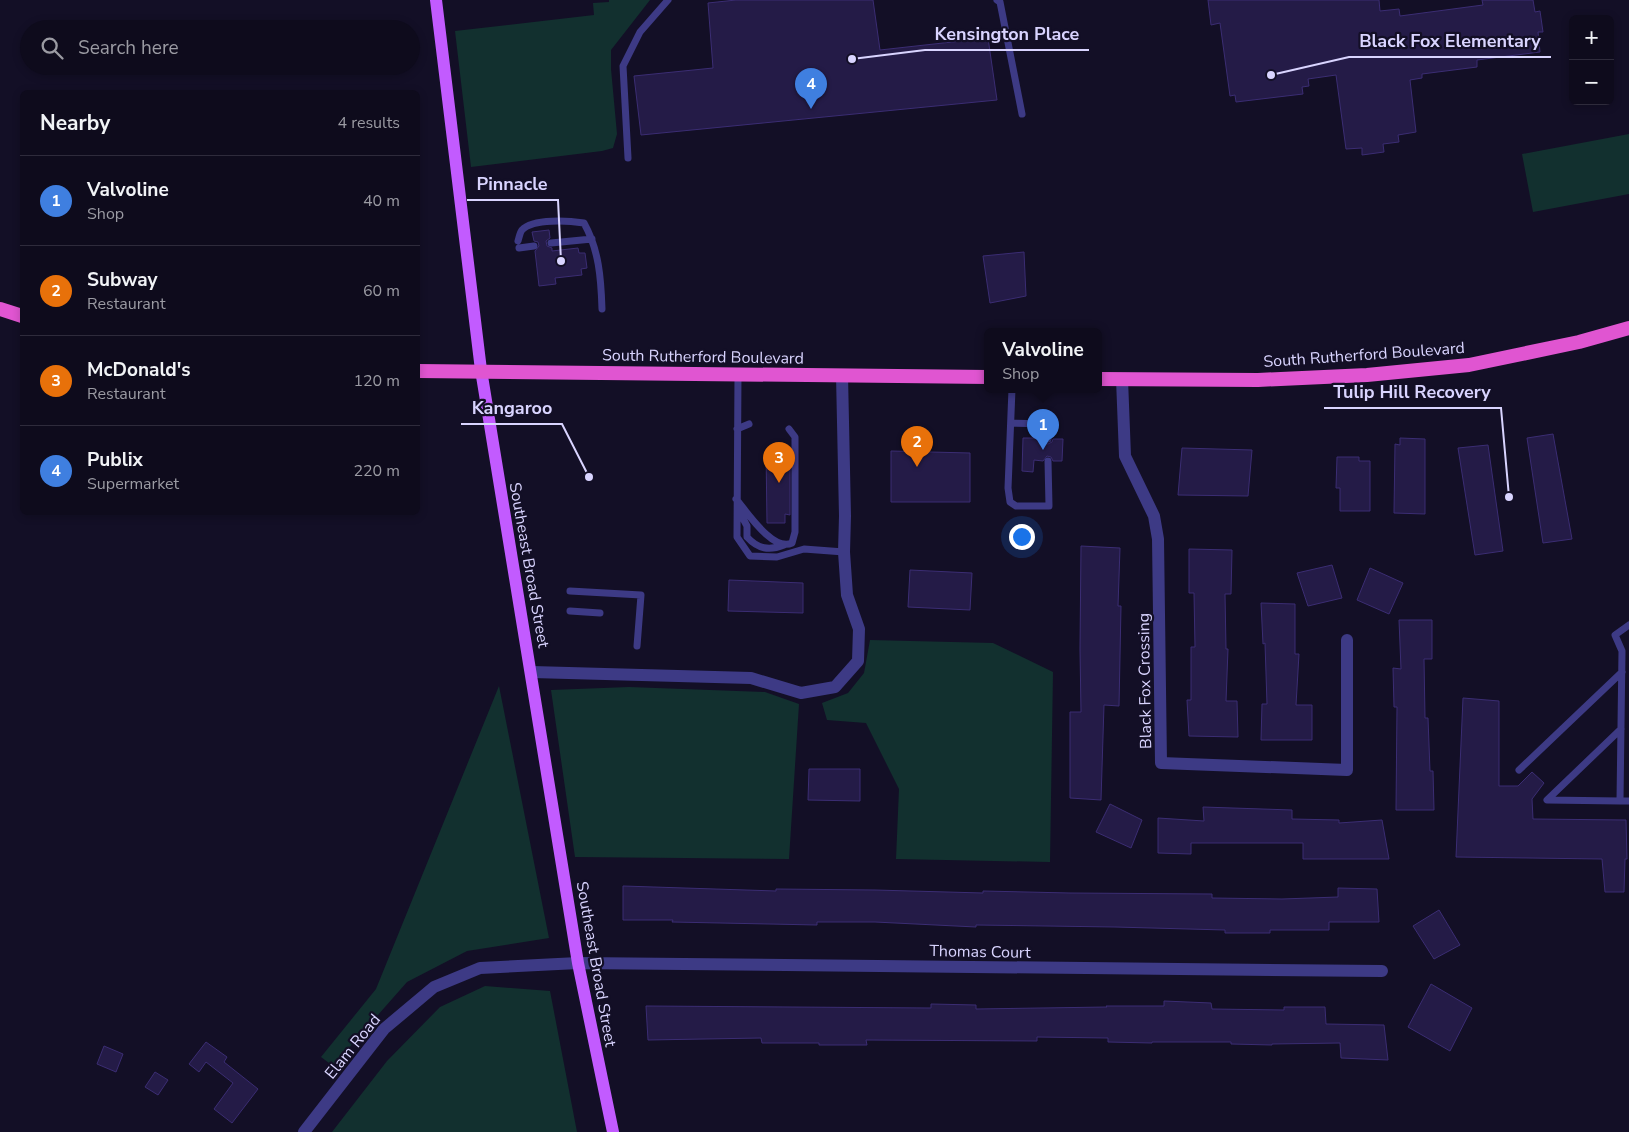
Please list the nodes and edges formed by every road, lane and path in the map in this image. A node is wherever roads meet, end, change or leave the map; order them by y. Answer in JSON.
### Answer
{"nodes":[{"id":1,"x":436,"y":0,"type":"edge"},
{"id":2,"x":668,"y":0,"type":"edge"},
{"id":3,"x":997,"y":0,"type":"edge"},
{"id":4,"x":1022,"y":114,"type":"dead end"},
{"id":5,"x":628,"y":158,"type":"dead end"},
{"id":6,"x":592,"y":238,"type":"junction"},
{"id":7,"x":551,"y":244,"type":"dead end"},
{"id":8,"x":534,"y":246,"type":"dead end"},
{"id":9,"x":0,"y":309,"type":"edge"},
{"id":10,"x":602,"y":309,"type":"dead end"},
{"id":11,"x":20,"y":315,"type":"edge"},
{"id":12,"x":1629,"y":328,"type":"edge"},
{"id":13,"x":481,"y":370,"type":"junction"},
{"id":14,"x":420,"y":371,"type":"edge"},
{"id":15,"x":738,"y":374,"type":"junction"},
{"id":16,"x":842,"y":375,"type":"junction"},
{"id":17,"x":984,"y":377,"type":"edge"},
{"id":18,"x":1102,"y":379,"type":"edge"},
{"id":19,"x":1122,"y":379,"type":"junction"},
{"id":20,"x":1012,"y":393,"type":"edge"},
{"id":21,"x":1011,"y":423,"type":"junction"},
{"id":22,"x":749,"y":424,"type":"dead end"},
{"id":23,"x":737,"y":429,"type":"junction"},
{"id":24,"x":789,"y":429,"type":"dead end"},
{"id":25,"x":1048,"y":439,"type":"dead end"},
{"id":26,"x":1048,"y":461,"type":"dead end"},
{"id":27,"x":736,"y":498,"type":"junction"},
{"id":28,"x":736,"y":507,"type":"junction"},
{"id":29,"x":804,"y":541,"type":"dead end"},
{"id":30,"x":784,"y":545,"type":"junction"},
{"id":31,"x":802,"y":550,"type":"junction"},
{"id":32,"x":844,"y":552,"type":"junction"},
{"id":33,"x":570,"y":591,"type":"dead end"},
{"id":34,"x":570,"y":611,"type":"dead end"},
{"id":35,"x":600,"y":613,"type":"dead end"},
{"id":36,"x":630,"y":616,"type":"dead end"},
{"id":37,"x":639,"y":617,"type":"junction"},
{"id":38,"x":1629,"y":625,"type":"edge"},
{"id":39,"x":1347,"y":640,"type":"dead end"},
{"id":40,"x":637,"y":646,"type":"dead end"},
{"id":41,"x":532,"y":672,"type":"junction"},
{"id":42,"x":1622,"y":672,"type":"junction"},
{"id":43,"x":1621,"y":729,"type":"junction"},
{"id":44,"x":1519,"y":770,"type":"dead end"},
{"id":45,"x":1620,"y":774,"type":"junction"},
{"id":46,"x":1629,"y":774,"type":"edge"},
{"id":47,"x":1620,"y":801,"type":"junction"},
{"id":48,"x":1629,"y":802,"type":"edge"},
{"id":49,"x":578,"y":964,"type":"junction"},
{"id":50,"x":1382,"y":971,"type":"dead end"},
{"id":51,"x":304,"y":1132,"type":"edge"},
{"id":52,"x":613,"y":1132,"type":"edge"}],
"edges":[{"from":1,"to":13,"type":"main road","name":"Southeast Broad Street"},
{"from":2,"to":5,"type":"lane"},
{"from":3,"to":4,"type":"lane"},
{"from":6,"to":7,"type":"lane"},
{"from":6,"to":8,"type":"lane"},
{"from":6,"to":10,"type":"lane"},
{"from":9,"to":11,"type":"highway"},
{"from":12,"to":19,"type":"highway","name":"South Rutherford Boulevard"},
{"from":13,"to":14,"type":"highway","name":"South Rutherford Boulevard"},
{"from":13,"to":15,"type":"highway","name":"South Rutherford Boulevard"},
{"from":13,"to":41,"type":"main road","name":"Southeast Broad Street"},
{"from":15,"to":16,"type":"highway","name":"South Rutherford Boulevard"},
{"from":15,"to":23,"type":"lane"},
{"from":16,"to":17,"type":"highway","name":"South Rutherford Boulevard"},
{"from":16,"to":32,"type":"street"},
{"from":18,"to":19,"type":"highway","name":"South Rutherford Boulevard"},
{"from":19,"to":39,"type":"street","name":"Black Fox Crossing"},
{"from":20,"to":21,"type":"lane"},
{"from":21,"to":25,"type":"lane"},
{"from":21,"to":26,"type":"lane"},
{"from":22,"to":23,"type":"lane"},
{"from":23,"to":27,"type":"lane"},
{"from":24,"to":30,"type":"lane"},
{"from":27,"to":28,"type":"lane"},
{"from":27,"to":30,"type":"lane"},
{"from":28,"to":30,"type":"lane"},
{"from":28,"to":31,"type":"lane"},
{"from":29,"to":31,"type":"lane"},
{"from":31,"to":32,"type":"lane"},
{"from":32,"to":41,"type":"street"},
{"from":33,"to":37,"type":"lane"},
{"from":34,"to":35,"type":"lane"},
{"from":36,"to":37,"type":"lane"},
{"from":37,"to":40,"type":"lane"},
{"from":38,"to":42,"type":"lane"},
{"from":41,"to":49,"type":"main road","name":"Southeast Broad Street"},
{"from":42,"to":43,"type":"lane"},
{"from":42,"to":44,"type":"lane"},
{"from":43,"to":45,"type":"lane"},
{"from":43,"to":47,"type":"lane"},
{"from":45,"to":46,"type":"lane"},
{"from":45,"to":47,"type":"lane"},
{"from":47,"to":48,"type":"lane"},
{"from":49,"to":50,"type":"street","name":"Thomas Court"},
{"from":49,"to":51,"type":"street","name":"Elam Road"},
{"from":49,"to":52,"type":"main road","name":"Southeast Broad Street"}]}
